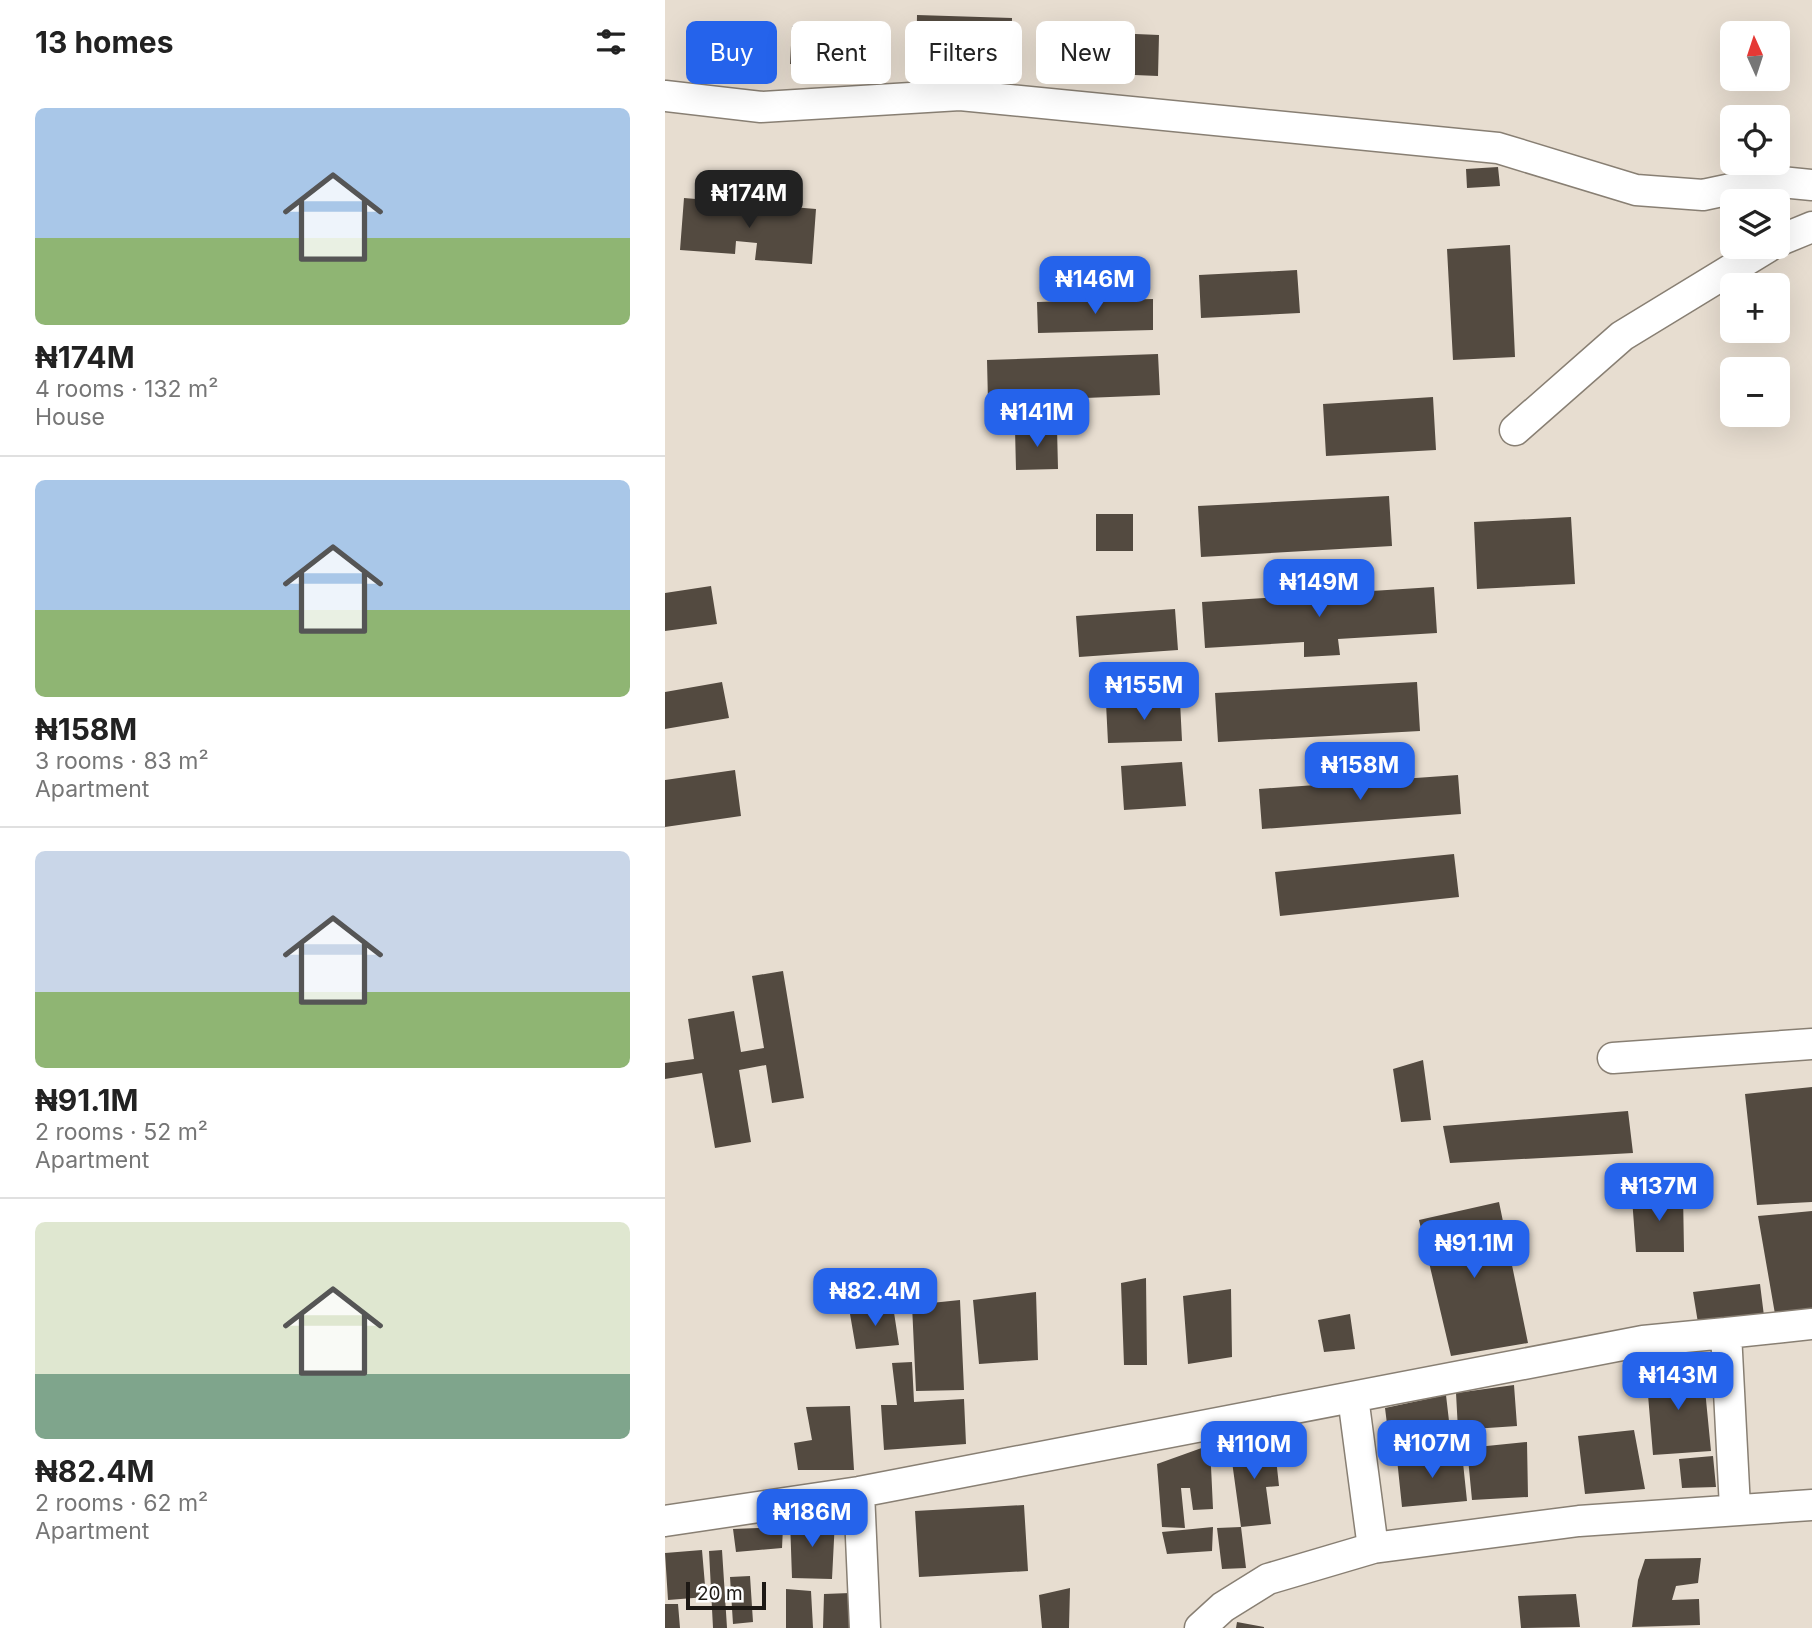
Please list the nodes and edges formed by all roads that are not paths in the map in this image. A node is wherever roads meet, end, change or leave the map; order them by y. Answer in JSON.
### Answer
{"nodes":[{"id":1,"x":665,"y":96,"type":"edge"},
{"id":2,"x":1812,"y":185,"type":"edge"},
{"id":3,"x":1812,"y":227,"type":"edge"},
{"id":4,"x":1790,"y":236,"type":"edge"},
{"id":5,"x":1748,"y":259,"type":"edge"},
{"id":6,"x":1515,"y":430,"type":"dead end"},
{"id":7,"x":1812,"y":1044,"type":"edge"},
{"id":8,"x":1613,"y":1058,"type":"dead end"},
{"id":9,"x":1812,"y":1324,"type":"edge"},
{"id":10,"x":1726,"y":1333,"type":"junction"},
{"id":11,"x":1353,"y":1397,"type":"junction"},
{"id":12,"x":859,"y":1492,"type":"junction"},
{"id":13,"x":1812,"y":1505,"type":"edge"},
{"id":14,"x":1735,"y":1508,"type":"junction"},
{"id":15,"x":665,"y":1521,"type":"edge"},
{"id":16,"x":1373,"y":1548,"type":"junction"},
{"id":17,"x":865,"y":1628,"type":"edge"},
{"id":18,"x":1200,"y":1628,"type":"edge"}],
"edges":[{"from":1,"to":2,"type":"street"},
{"from":3,"to":4,"type":"street"},
{"from":5,"to":6,"type":"street"},
{"from":7,"to":8,"type":"street"},
{"from":9,"to":10,"type":"street"},
{"from":10,"to":11,"type":"street"},
{"from":10,"to":14,"type":"street"},
{"from":11,"to":12,"type":"street"},
{"from":11,"to":16,"type":"street"},
{"from":12,"to":15,"type":"street"},
{"from":12,"to":17,"type":"street"},
{"from":13,"to":14,"type":"street"},
{"from":14,"to":16,"type":"street"},
{"from":16,"to":18,"type":"street"}]}
